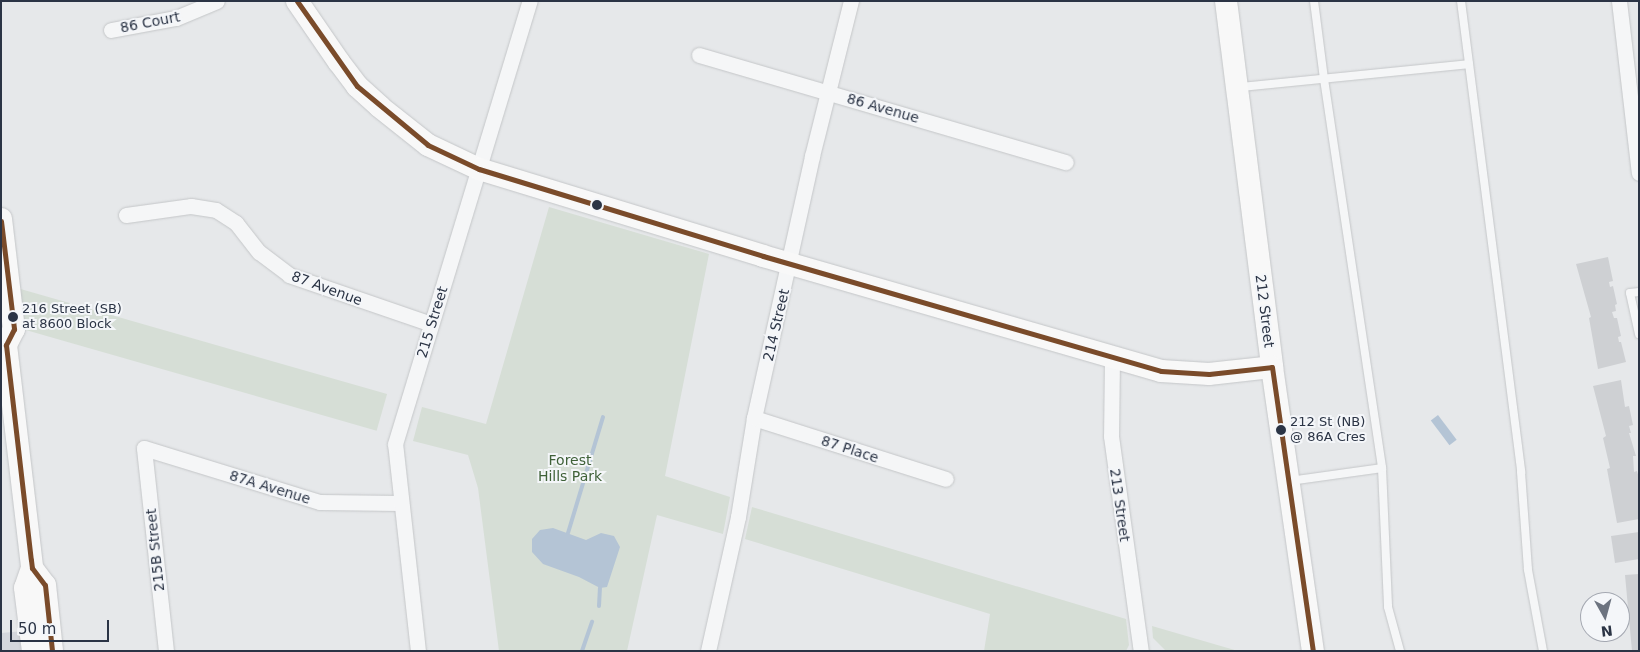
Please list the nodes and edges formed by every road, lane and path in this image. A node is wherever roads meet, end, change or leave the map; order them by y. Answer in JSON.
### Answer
{"nodes":[{"id":1,"x":217,"y":1,"type":"edge"},
{"id":2,"x":297,"y":1,"type":"edge"},
{"id":3,"x":530,"y":1,"type":"edge"},
{"id":4,"x":851,"y":1,"type":"edge"},
{"id":5,"x":1226,"y":1,"type":"edge"},
{"id":6,"x":1314,"y":1,"type":"edge"},
{"id":7,"x":1461,"y":1,"type":"edge"},
{"id":8,"x":1619,"y":1,"type":"edge"},
{"id":9,"x":111,"y":30,"type":"dead end"},
{"id":10,"x":699,"y":55,"type":"dead end"},
{"id":11,"x":1469,"y":64,"type":"junction"},
{"id":12,"x":1633,"y":69,"type":"edge"},
{"id":13,"x":1324,"y":79,"type":"junction"},
{"id":14,"x":1237,"y":87,"type":"junction"},
{"id":15,"x":826,"y":91,"type":"junction"},
{"id":16,"x":1066,"y":162,"type":"dead end"},
{"id":17,"x":479,"y":170,"type":"junction"},
{"id":18,"x":1639,"y":173,"type":"edge"},
{"id":19,"x":126,"y":215,"type":"dead end"},
{"id":20,"x":1,"y":219,"type":"edge"},
{"id":21,"x":790,"y":263,"type":"junction"},
{"id":22,"x":1639,"y":292,"type":"edge"},
{"id":23,"x":431,"y":324,"type":"junction"},
{"id":24,"x":1639,"y":334,"type":"edge"},
{"id":25,"x":4,"y":342,"type":"edge"},
{"id":26,"x":1112,"y":358,"type":"junction"},
{"id":27,"x":1272,"y":367,"type":"junction"},
{"id":28,"x":754,"y":418,"type":"junction"},
{"id":29,"x":144,"y":448,"type":"joint"},
{"id":30,"x":1382,"y":468,"type":"junction"},
{"id":31,"x":946,"y":480,"type":"dead end"},
{"id":32,"x":1289,"y":482,"type":"junction"},
{"id":33,"x":400,"y":504,"type":"junction"},
{"id":34,"x":32,"y":568,"type":"junction"},
{"id":35,"x":32,"y":651,"type":"edge"},
{"id":36,"x":52,"y":651,"type":"edge"},
{"id":37,"x":166,"y":651,"type":"edge"},
{"id":38,"x":418,"y":651,"type":"edge"},
{"id":39,"x":708,"y":651,"type":"edge"},
{"id":40,"x":1141,"y":651,"type":"edge"},
{"id":41,"x":1313,"y":651,"type":"edge"},
{"id":42,"x":1400,"y":651,"type":"edge"},
{"id":43,"x":1543,"y":651,"type":"edge"}],
"edges":[{"from":1,"to":9,"type":"street","name":"86 Court"},
{"from":2,"to":17,"type":"street"},
{"from":3,"to":17,"type":"street","name":"215 Street"},
{"from":4,"to":15,"type":"street","name":"214 Street"},
{"from":5,"to":14,"type":"street","name":"212 Street"},
{"from":6,"to":13,"type":"lane"},
{"from":7,"to":11,"type":"lane"},
{"from":8,"to":12,"type":"street"},
{"from":10,"to":15,"type":"street","name":"86 Avenue"},
{"from":11,"to":13,"type":"lane"},
{"from":11,"to":43,"type":"lane"},
{"from":12,"to":18,"type":"street"},
{"from":13,"to":14,"type":"lane"},
{"from":13,"to":30,"type":"lane"},
{"from":14,"to":27,"type":"street","name":"212 Street"},
{"from":15,"to":16,"type":"street","name":"86 Avenue"},
{"from":15,"to":21,"type":"street","name":"214 Street"},
{"from":17,"to":21,"type":"street"},
{"from":17,"to":23,"type":"street","name":"215 Street"},
{"from":19,"to":23,"type":"street","name":"87 Avenue"},
{"from":20,"to":25,"type":"street"},
{"from":21,"to":26,"type":"street"},
{"from":21,"to":28,"type":"street","name":"214 Street"},
{"from":22,"to":24,"type":"lane"},
{"from":23,"to":33,"type":"street","name":"215 Street"},
{"from":25,"to":34,"type":"street"},
{"from":26,"to":27,"type":"street"},
{"from":26,"to":40,"type":"street","name":"213 Street"},
{"from":27,"to":32,"type":"street","name":"212 Street"},
{"from":28,"to":31,"type":"street","name":"87 Place"},
{"from":28,"to":39,"type":"street","name":"214 Street"},
{"from":29,"to":33,"type":"street","name":"87A Avenue"},
{"from":29,"to":37,"type":"street","name":"215B Street"},
{"from":30,"to":32,"type":"lane"},
{"from":30,"to":42,"type":"lane"},
{"from":32,"to":41,"type":"street","name":"212 Street"},
{"from":33,"to":38,"type":"street","name":"215 Street"},
{"from":34,"to":35,"type":"street"},
{"from":34,"to":36,"type":"street"}]}
